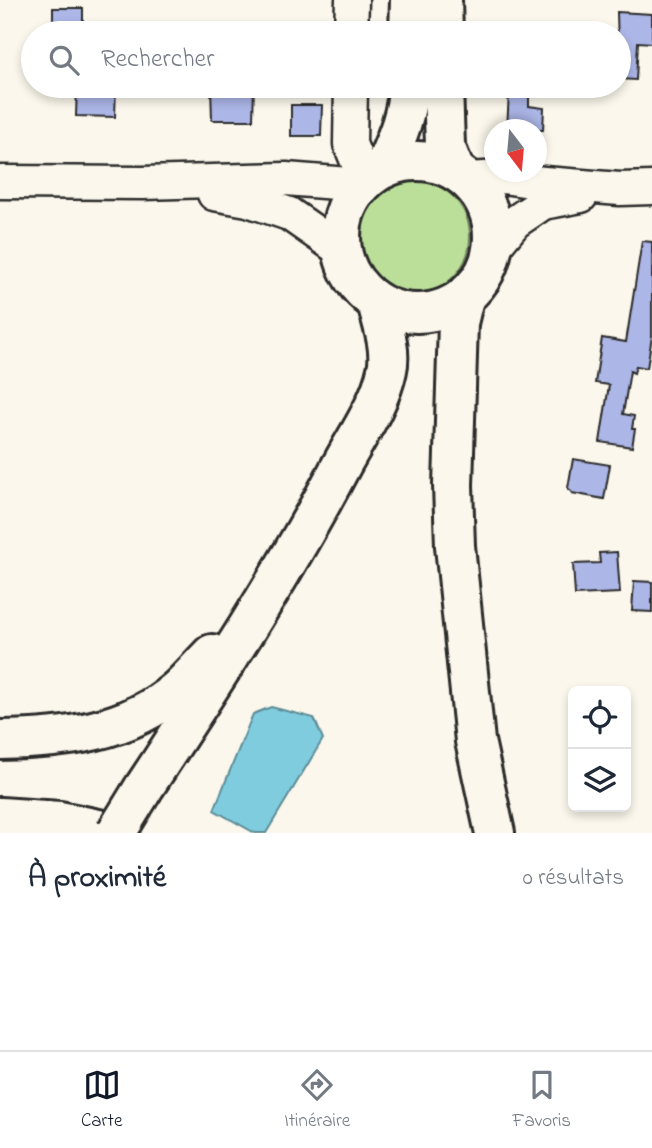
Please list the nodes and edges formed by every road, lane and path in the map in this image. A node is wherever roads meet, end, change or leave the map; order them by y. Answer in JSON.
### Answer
{"nodes":[{"id":1,"x":352,"y":0,"type":"edge"},
{"id":2,"x":410,"y":0,"type":"edge"},
{"id":3,"x":442,"y":0,"type":"edge"},
{"id":4,"x":351,"y":21,"type":"edge"},
{"id":5,"x":409,"y":21,"type":"edge"},
{"id":6,"x":443,"y":21,"type":"edge"},
{"id":7,"x":351,"y":98,"type":"edge"},
{"id":8,"x":406,"y":98,"type":"edge"},
{"id":9,"x":443,"y":98,"type":"edge"},
{"id":10,"x":461,"y":175,"type":"junction"},
{"id":11,"x":370,"y":178,"type":"junction"},
{"id":12,"x":0,"y":182,"type":"edge"},
{"id":13,"x":144,"y":183,"type":"junction"},
{"id":14,"x":652,"y":188,"type":"edge"},
{"id":15,"x":620,"y":189,"type":"junction"},
{"id":16,"x":492,"y":250,"type":"junction"},
{"id":17,"x":342,"y":251,"type":"junction"},
{"id":18,"x":464,"y":298,"type":"junction"},
{"id":19,"x":377,"y":302,"type":"junction"},
{"id":20,"x":262,"y":602,"type":"junction"},
{"id":21,"x":0,"y":740,"type":"edge"},
{"id":22,"x":475,"y":741,"type":"junction"},
{"id":23,"x":0,"y":817,"type":"edge"},
{"id":24,"x":117,"y":833,"type":"edge"},
{"id":25,"x":476,"y":833,"type":"edge"},
{"id":26,"x":495,"y":833,"type":"edge"}],
"edges":[{"from":1,"to":4,"type":"street"},
{"from":2,"to":5,"type":"main road"},
{"from":3,"to":6,"type":"main road"},
{"from":7,"to":11,"type":"street"},
{"from":8,"to":11,"type":"main road"},
{"from":9,"to":10,"type":"main road"},
{"from":10,"to":11,"type":"main road"},
{"from":10,"to":15,"type":"street"},
{"from":10,"to":16,"type":"main road"},
{"from":11,"to":13,"type":"street"},
{"from":11,"to":17,"type":"main road"},
{"from":12,"to":13,"type":"street"},
{"from":13,"to":17,"type":"street"},
{"from":14,"to":15,"type":"street"},
{"from":15,"to":16,"type":"street"},
{"from":16,"to":18,"type":"main road"},
{"from":17,"to":19,"type":"main road"},
{"from":18,"to":19,"type":"main road"},
{"from":18,"to":22,"type":"main road"},
{"from":19,"to":20,"type":"main road"},
{"from":20,"to":21,"type":"main road"},
{"from":20,"to":24,"type":"main road","bridge":true},
{"from":22,"to":25,"type":"main road"},
{"from":22,"to":26,"type":"main road"},
{"from":23,"to":24,"type":"main road"}]}
